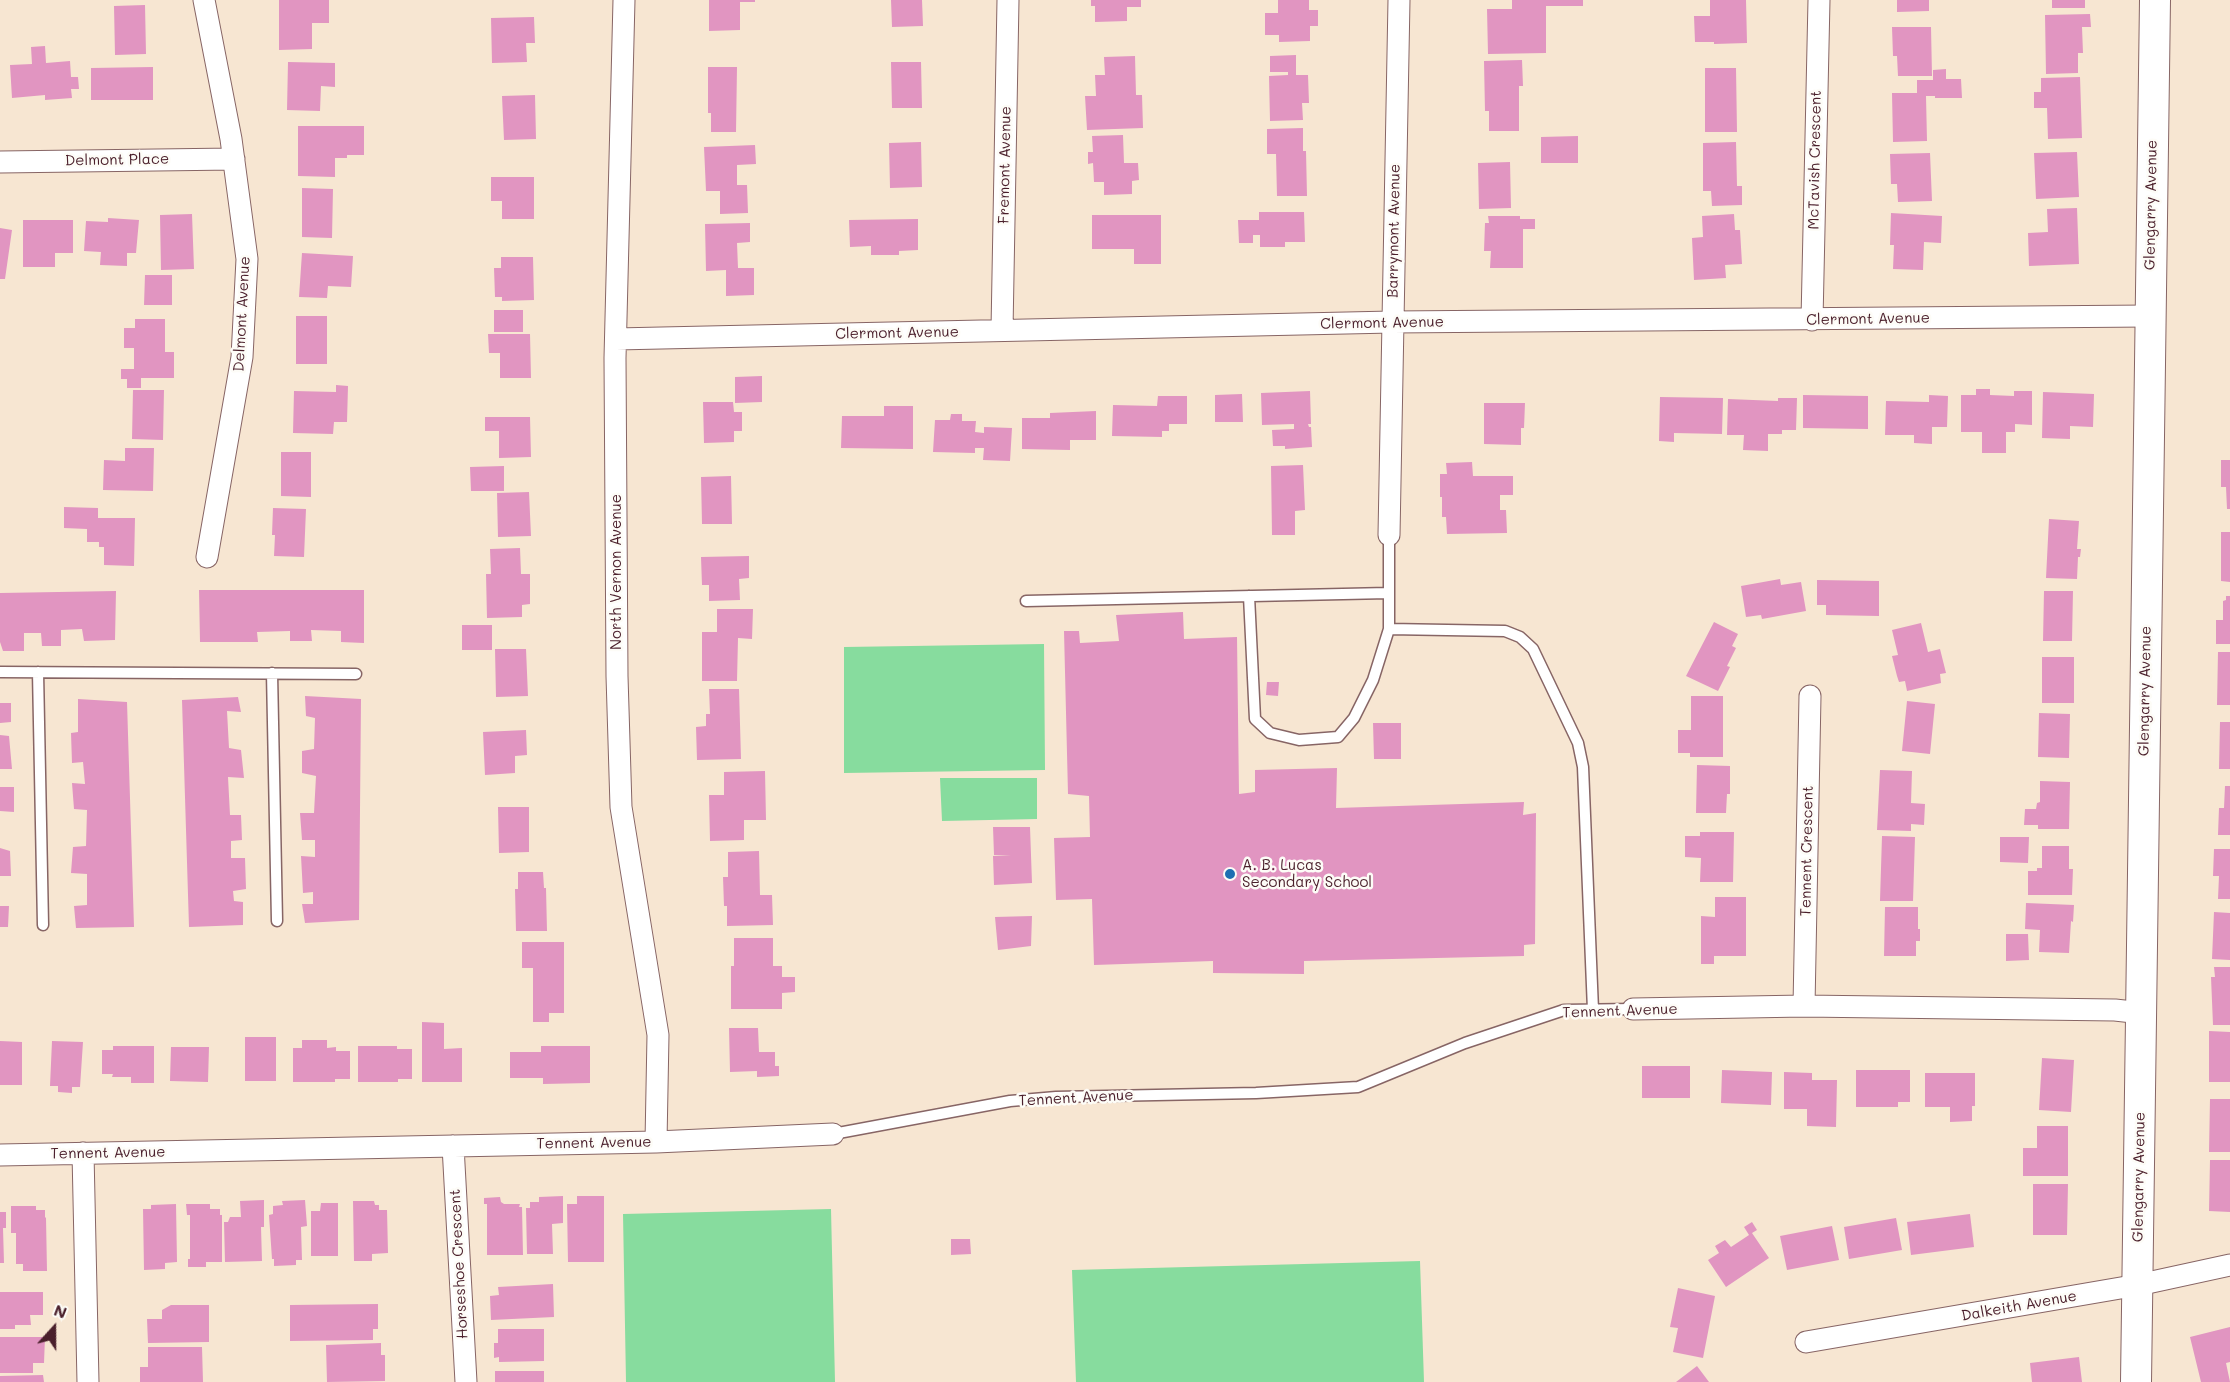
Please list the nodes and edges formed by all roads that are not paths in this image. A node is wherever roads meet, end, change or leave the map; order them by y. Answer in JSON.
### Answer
{"nodes":[{"id":1,"x":204,"y":0,"type":"edge"},
{"id":2,"x":624,"y":0,"type":"edge"},
{"id":3,"x":1008,"y":0,"type":"edge"},
{"id":4,"x":1399,"y":0,"type":"edge"},
{"id":5,"x":1819,"y":0,"type":"edge"},
{"id":6,"x":2154,"y":0,"type":"edge"},
{"id":7,"x":234,"y":159,"type":"junction"},
{"id":8,"x":0,"y":162,"type":"edge"},
{"id":9,"x":2149,"y":316,"type":"junction"},
{"id":10,"x":1812,"y":320,"type":"junction"},
{"id":11,"x":1392,"y":322,"type":"junction"},
{"id":12,"x":1002,"y":330,"type":"junction"},
{"id":13,"x":616,"y":339,"type":"junction"},
{"id":14,"x":1389,"y":535,"type":"joint"},
{"id":15,"x":207,"y":557,"type":"dead end"},
{"id":16,"x":1388,"y":593,"type":"junction"},
{"id":17,"x":1249,"y":596,"type":"junction"},
{"id":18,"x":1026,"y":601,"type":"dead end"},
{"id":19,"x":1389,"y":629,"type":"junction"},
{"id":20,"x":0,"y":672,"type":"edge"},
{"id":21,"x":38,"y":672,"type":"junction"},
{"id":22,"x":272,"y":673,"type":"junction"},
{"id":23,"x":356,"y":674,"type":"dead end"},
{"id":24,"x":1810,"y":696,"type":"dead end"},
{"id":25,"x":277,"y":921,"type":"dead end"},
{"id":26,"x":44,"y":925,"type":"dead end"},
{"id":27,"x":1804,"y":1006,"type":"junction"},
{"id":28,"x":1633,"y":1009,"type":"joint"},
{"id":29,"x":1593,"y":1010,"type":"junction"},
{"id":30,"x":2142,"y":1012,"type":"junction"},
{"id":31,"x":833,"y":1134,"type":"joint"},
{"id":32,"x":656,"y":1142,"type":"junction"},
{"id":33,"x":453,"y":1146,"type":"junction"},
{"id":34,"x":82,"y":1153,"type":"junction"},
{"id":35,"x":0,"y":1155,"type":"edge"},
{"id":36,"x":2230,"y":1265,"type":"edge"},
{"id":37,"x":2138,"y":1285,"type":"junction"},
{"id":38,"x":1806,"y":1342,"type":"dead end"},
{"id":39,"x":88,"y":1382,"type":"edge"},
{"id":40,"x":466,"y":1382,"type":"edge"},
{"id":41,"x":2136,"y":1382,"type":"edge"}],
"edges":[{"from":1,"to":7,"type":"street","name":"Delmont Avenue"},
{"from":2,"to":13,"type":"street","name":"North Vernon Avenue"},
{"from":3,"to":12,"type":"street","name":"Fremont Avenue"},
{"from":4,"to":11,"type":"street","name":"Barrymont Avenue"},
{"from":5,"to":10,"type":"street","name":"McTavish Crescent"},
{"from":6,"to":9,"type":"street","name":"Glengarry Avenue"},
{"from":7,"to":8,"type":"street","name":"Delmont Place"},
{"from":7,"to":15,"type":"street","name":"Delmont Avenue"},
{"from":9,"to":10,"type":"street","name":"Clermont Avenue"},
{"from":9,"to":30,"type":"street","name":"Glengarry Avenue"},
{"from":10,"to":11,"type":"street","name":"Clermont Avenue"},
{"from":11,"to":12,"type":"street","name":"Clermont Avenue"},
{"from":11,"to":14,"type":"street","name":"Barrymont Avenue"},
{"from":12,"to":13,"type":"street","name":"Clermont Avenue"},
{"from":13,"to":32,"type":"street","name":"North Vernon Avenue"},
{"from":14,"to":16,"type":"lane"},
{"from":16,"to":17,"type":"lane"},
{"from":16,"to":19,"type":"lane"},
{"from":17,"to":18,"type":"lane"},
{"from":17,"to":19,"type":"lane"},
{"from":19,"to":29,"type":"lane"},
{"from":20,"to":21,"type":"lane"},
{"from":21,"to":22,"type":"lane"},
{"from":21,"to":26,"type":"lane"},
{"from":22,"to":23,"type":"lane"},
{"from":22,"to":25,"type":"lane"},
{"from":24,"to":27,"type":"street","name":"Tennent Crescent"},
{"from":27,"to":28,"type":"street","name":"Tennent Avenue"},
{"from":27,"to":30,"type":"street","name":"Tennent Avenue"},
{"from":28,"to":29,"type":"lane","name":"Tennent Avenue"},
{"from":29,"to":31,"type":"lane","name":"Tennent Avenue"},
{"from":30,"to":37,"type":"street","name":"Glengarry Avenue"},
{"from":31,"to":32,"type":"street","name":"Tennent Avenue"},
{"from":32,"to":33,"type":"street","name":"Tennent Avenue"},
{"from":33,"to":34,"type":"street","name":"Tennent Avenue"},
{"from":33,"to":40,"type":"street","name":"Horseshoe Crescent"},
{"from":34,"to":35,"type":"street","name":"Tennent Avenue"},
{"from":34,"to":39,"type":"street"},
{"from":36,"to":37,"type":"street","name":"Dalkeith Avenue"},
{"from":37,"to":38,"type":"street","name":"Dalkeith Avenue"},
{"from":37,"to":41,"type":"street","name":"Glengarry Avenue"}]}
